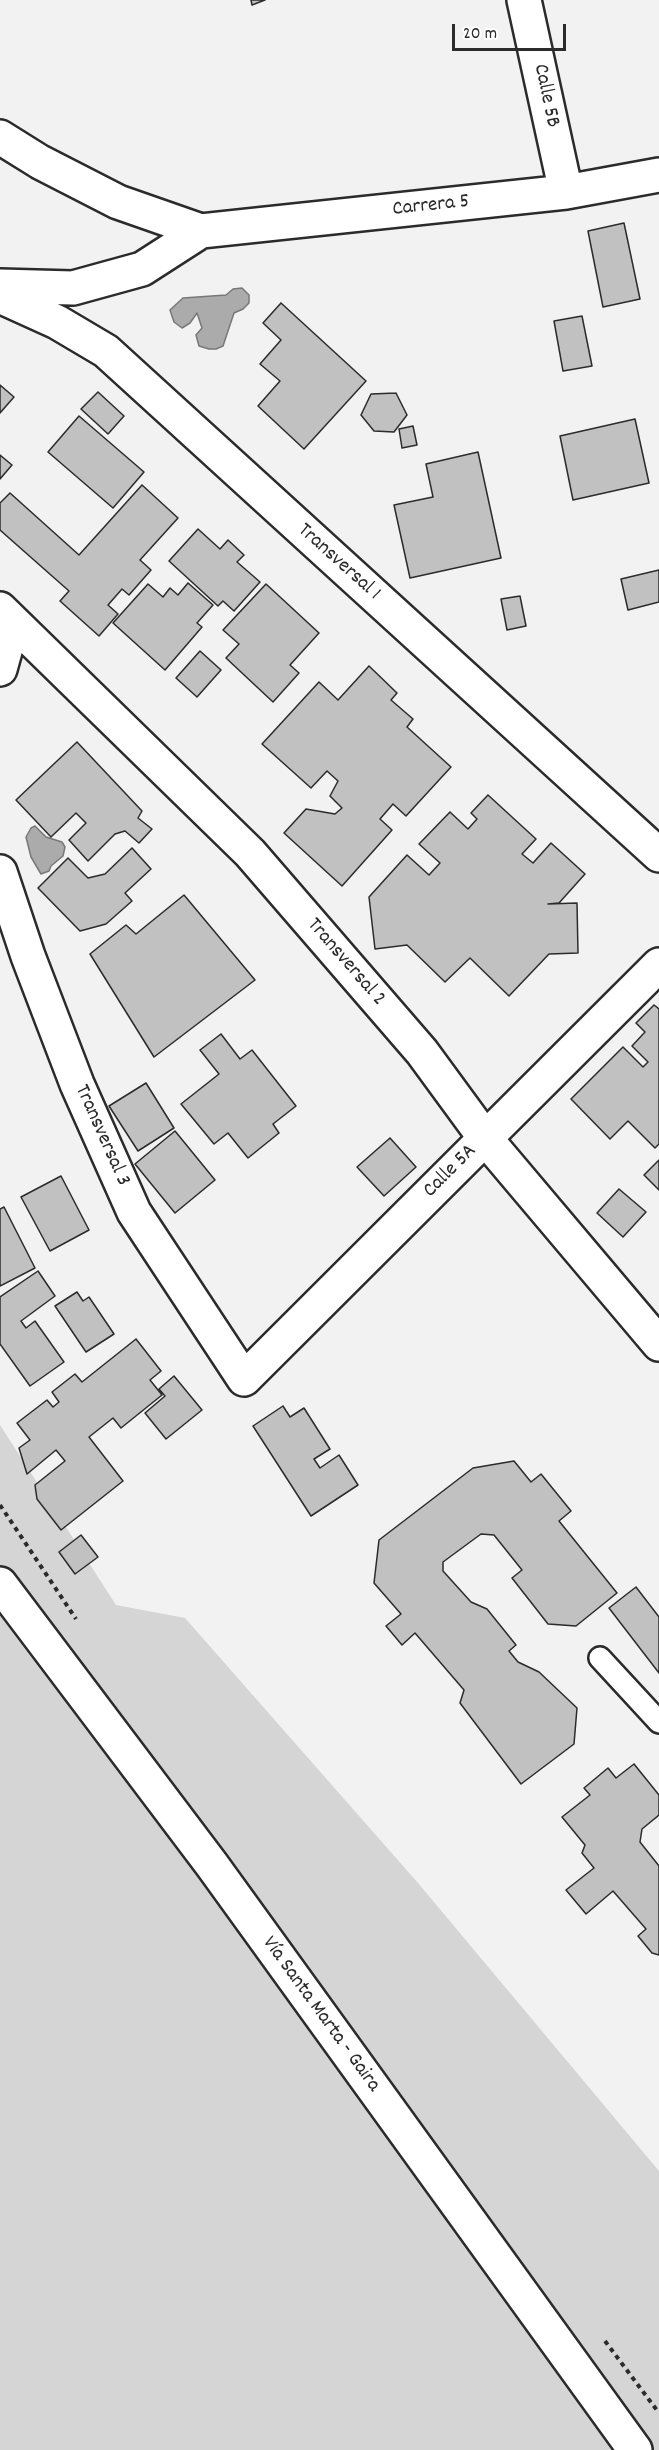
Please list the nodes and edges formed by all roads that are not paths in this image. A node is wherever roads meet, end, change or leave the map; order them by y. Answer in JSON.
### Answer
{"nodes":[{"id":1,"x":524,"y":0,"type":"edge"},
{"id":2,"x":0,"y":136,"type":"edge"},
{"id":3,"x":659,"y":175,"type":"edge"},
{"id":4,"x":566,"y":192,"type":"junction"},
{"id":5,"x":201,"y":231,"type":"junction"},
{"id":6,"x":0,"y":286,"type":"edge"},
{"id":7,"x":0,"y":296,"type":"edge"},
{"id":8,"x":6,"y":615,"type":"edge"},
{"id":9,"x":0,"y":669,"type":"edge"},
{"id":10,"x":659,"y":855,"type":"edge"},
{"id":11,"x":0,"y":872,"type":"edge"},
{"id":12,"x":659,"y":965,"type":"edge"},
{"id":13,"x":485,"y":1138,"type":"junction"},
{"id":14,"x":659,"y":1344,"type":"edge"},
{"id":15,"x":244,"y":1379,"type":"joint"},
{"id":16,"x":0,"y":1584,"type":"edge"},
{"id":17,"x":600,"y":1658,"type":"dead end"},
{"id":18,"x":659,"y":1722,"type":"edge"},
{"id":19,"x":635,"y":2450,"type":"edge"}],
"edges":[{"from":1,"to":4,"type":"street","name":"Calle 5B"},
{"from":2,"to":5,"type":"street","name":"Carrera 5"},
{"from":3,"to":4,"type":"street","name":"Carrera 5"},
{"from":4,"to":5,"type":"street","name":"Carrera 5"},
{"from":5,"to":6,"type":"street","name":"Carrera 5"},
{"from":7,"to":10,"type":"street","name":"Transversal 1"},
{"from":8,"to":9,"type":"street"},
{"from":8,"to":13,"type":"street","name":"Transversal 2"},
{"from":11,"to":15,"type":"street","name":"Transversal 3"},
{"from":12,"to":13,"type":"street","name":"Calle 5A"},
{"from":13,"to":14,"type":"street","name":"Transversal 2"},
{"from":13,"to":15,"type":"street","name":"Calle 5A"},
{"from":16,"to":19,"type":"street","name":"Vía Santa Marta - Gaira"},
{"from":17,"to":18,"type":"lane"}]}
